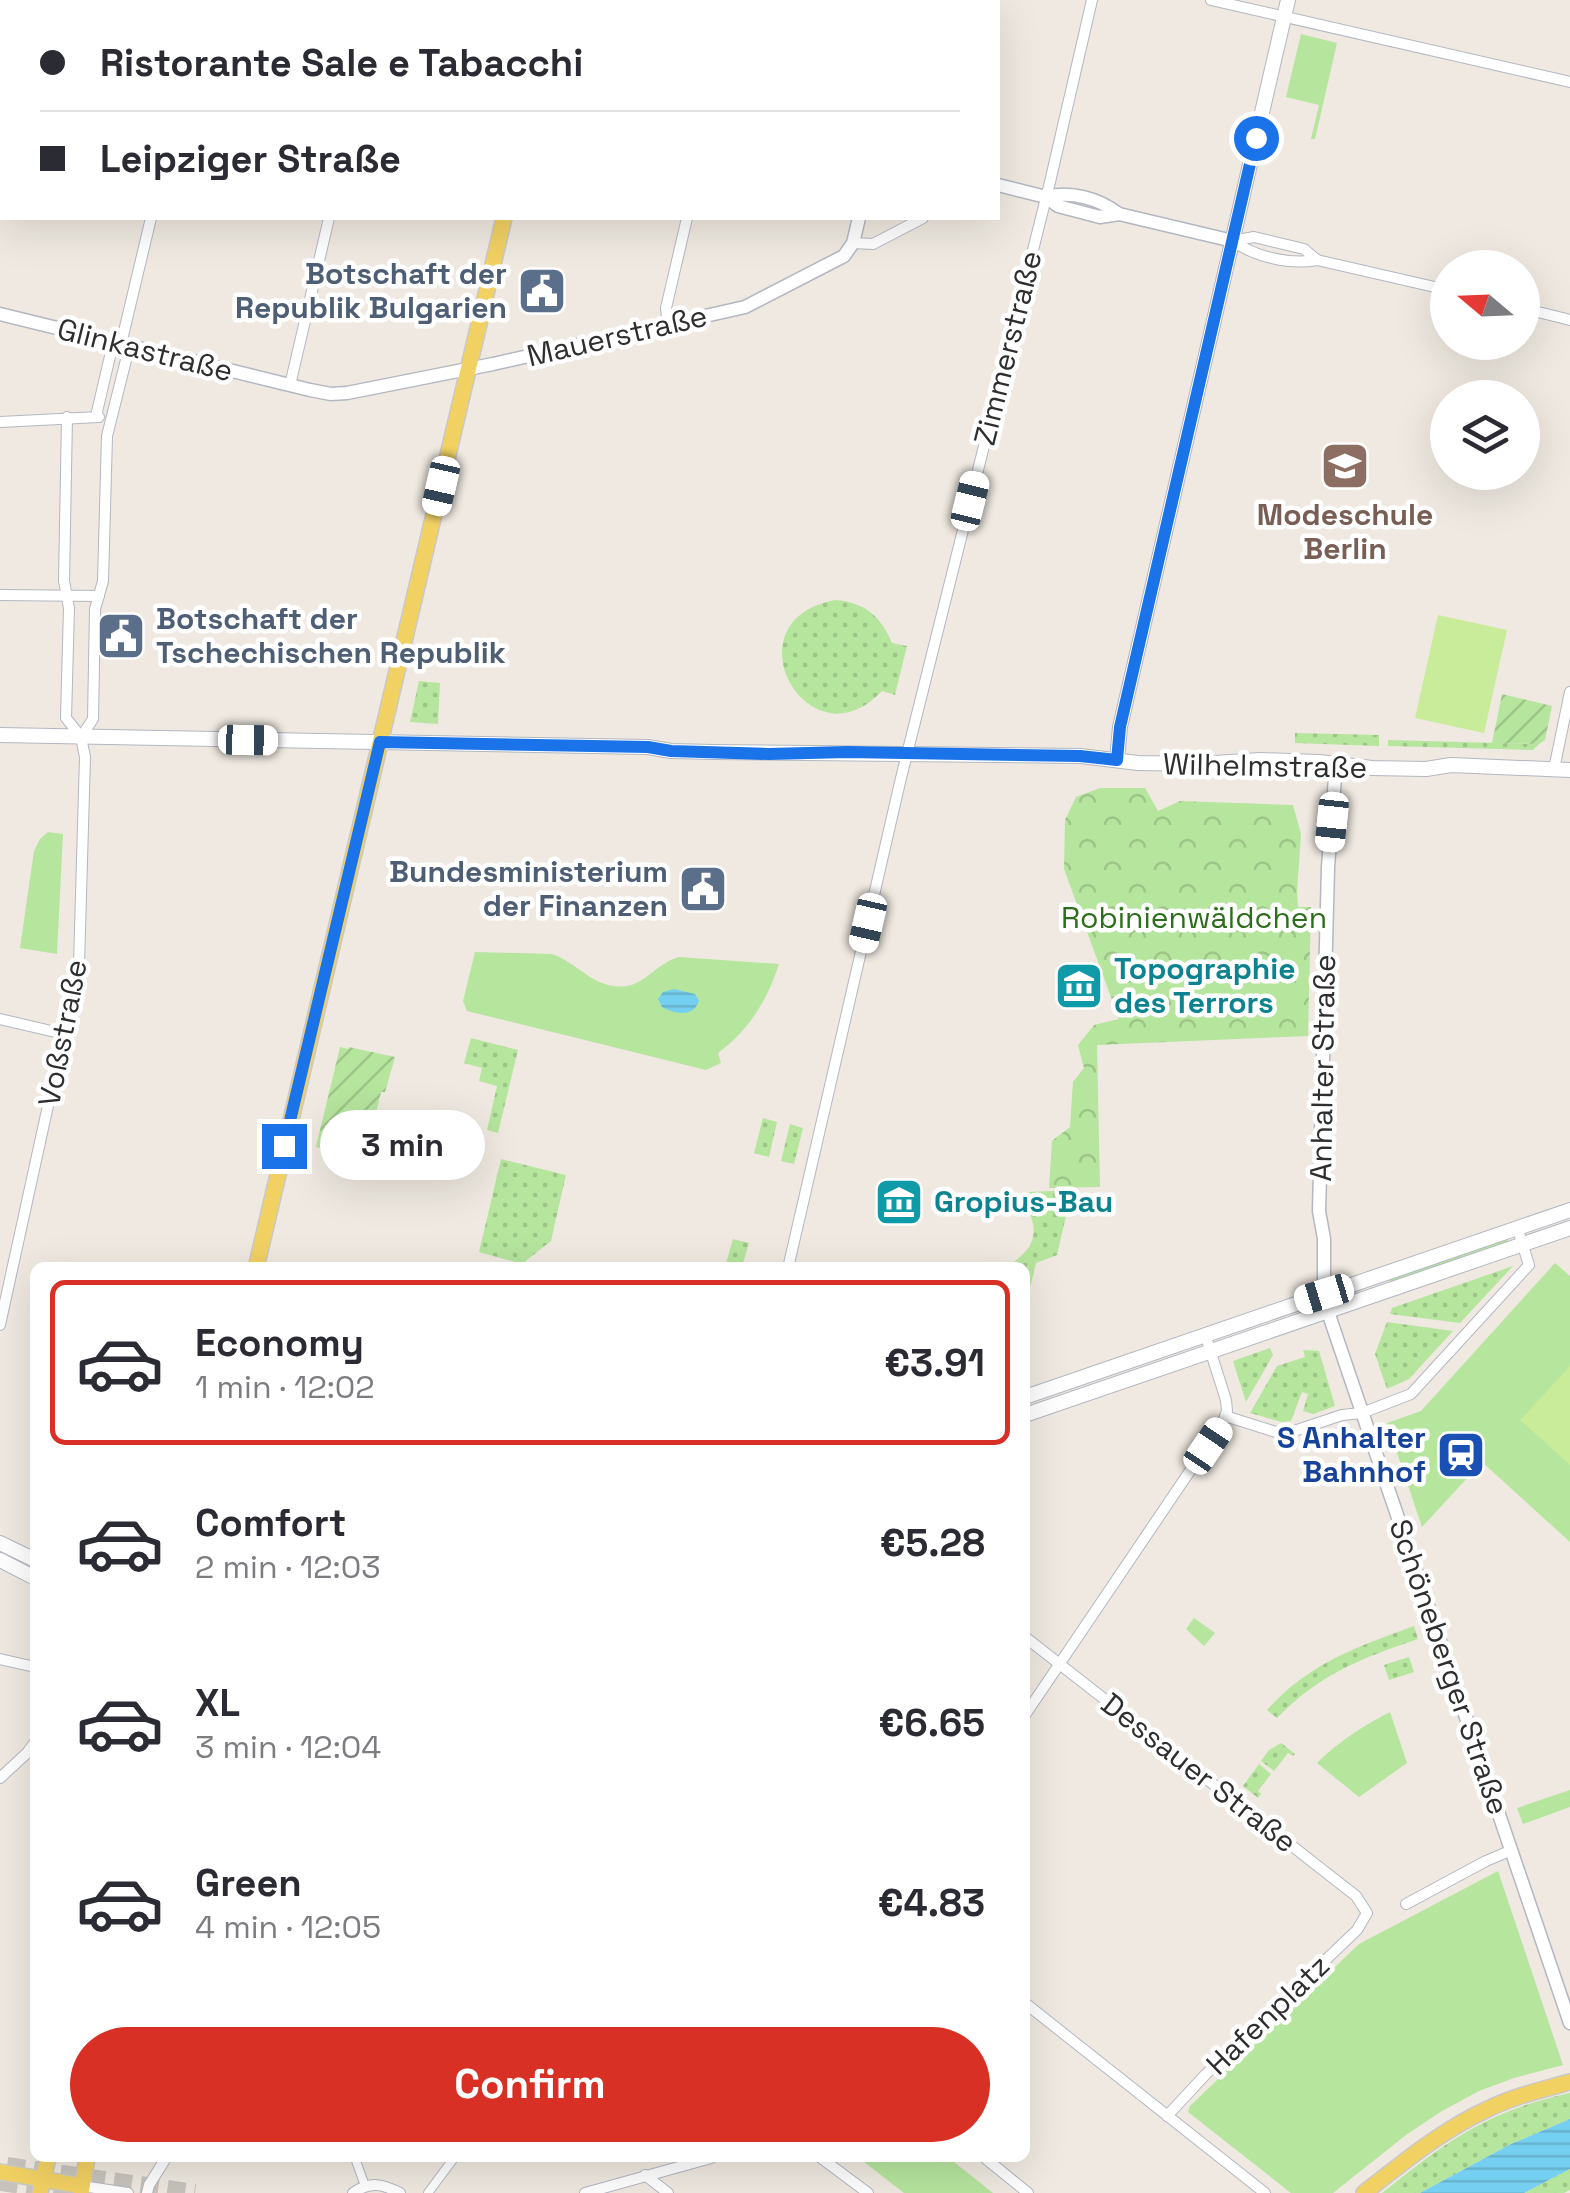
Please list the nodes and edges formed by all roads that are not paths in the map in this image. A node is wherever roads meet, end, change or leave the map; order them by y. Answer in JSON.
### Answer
{"nodes":[{"id":1,"x":1092,"y":0,"type":"edge"},
{"id":2,"x":1211,"y":0,"type":"edge"},
{"id":3,"x":1288,"y":0,"type":"edge"},
{"id":4,"x":1284,"y":18,"type":"junction"},
{"id":5,"x":1570,"y":82,"type":"edge"},
{"id":6,"x":1000,"y":186,"type":"edge"},
{"id":7,"x":1046,"y":197,"type":"junction"},
{"id":8,"x":151,"y":220,"type":"edge"},
{"id":9,"x":329,"y":220,"type":"edge"},
{"id":10,"x":504,"y":220,"type":"edge"},
{"id":11,"x":686,"y":220,"type":"edge"},
{"id":12,"x":859,"y":220,"type":"edge"},
{"id":13,"x":918,"y":220,"type":"edge"},
{"id":14,"x":1233,"y":241,"type":"junction"},
{"id":15,"x":853,"y":243,"type":"junction"},
{"id":16,"x":1430,"y":286,"type":"edge"},
{"id":17,"x":1540,"y":313,"type":"edge"},
{"id":18,"x":0,"y":314,"type":"edge"},
{"id":19,"x":1570,"y":320,"type":"edge"},
{"id":20,"x":668,"y":325,"type":"junction"},
{"id":21,"x":122,"y":344,"type":"junction"},
{"id":22,"x":468,"y":369,"type":"junction"},
{"id":23,"x":290,"y":385,"type":"junction"},
{"id":24,"x":96,"y":416,"type":"junction"},
{"id":25,"x":67,"y":417,"type":"junction"},
{"id":26,"x":110,"y":420,"type":"junction"},
{"id":27,"x":0,"y":422,"type":"edge"},
{"id":28,"x":0,"y":595,"type":"edge"},
{"id":29,"x":66,"y":596,"type":"junction"},
{"id":30,"x":99,"y":596,"type":"junction"},
{"id":31,"x":1570,"y":692,"type":"edge"},
{"id":32,"x":0,"y":735,"type":"edge"},
{"id":33,"x":81,"y":737,"type":"junction"},
{"id":34,"x":380,"y":742,"type":"junction"},
{"id":35,"x":907,"y":754,"type":"junction"},
{"id":36,"x":1117,"y":760,"type":"junction"},
{"id":37,"x":1336,"y":765,"type":"junction"},
{"id":38,"x":1562,"y":770,"type":"edge"},
{"id":39,"x":0,"y":1019,"type":"edge"},
{"id":40,"x":64,"y":1034,"type":"junction"},
{"id":41,"x":1566,"y":1211,"type":"edge"},
{"id":42,"x":1517,"y":1228,"type":"junction"},
{"id":43,"x":1570,"y":1230,"type":"edge"},
{"id":44,"x":1522,"y":1244,"type":"junction"},
{"id":45,"x":257,"y":1262,"type":"edge"},
{"id":46,"x":789,"y":1262,"type":"edge"},
{"id":47,"x":1324,"y":1294,"type":"junction"},
{"id":48,"x":1327,"y":1311,"type":"junction"},
{"id":49,"x":0,"y":1325,"type":"edge"},
{"id":50,"x":1206,"y":1334,"type":"junction"},
{"id":51,"x":1170,"y":1346,"type":"junction"},
{"id":52,"x":1211,"y":1351,"type":"junction"},
{"id":53,"x":1176,"y":1363,"type":"junction"},
{"id":54,"x":1063,"y":1384,"type":"junction"},
{"id":55,"x":1030,"y":1395,"type":"edge"},
{"id":56,"x":1068,"y":1400,"type":"junction"},
{"id":57,"x":1030,"y":1412,"type":"edge"},
{"id":58,"x":1362,"y":1413,"type":"junction"},
{"id":59,"x":1226,"y":1416,"type":"junction"},
{"id":60,"x":0,"y":1543,"type":"edge"},
{"id":61,"x":30,"y":1558,"type":"edge"},
{"id":62,"x":0,"y":1560,"type":"edge"},
{"id":63,"x":30,"y":1575,"type":"edge"},
{"id":64,"x":1030,"y":1641,"type":"edge"},
{"id":65,"x":0,"y":1660,"type":"edge"},
{"id":66,"x":1059,"y":1664,"type":"junction"},
{"id":67,"x":30,"y":1667,"type":"edge"},
{"id":68,"x":1030,"y":1708,"type":"edge"},
{"id":69,"x":30,"y":1749,"type":"edge"},
{"id":70,"x":0,"y":1778,"type":"edge"},
{"id":71,"x":1512,"y":1850,"type":"junction"},
{"id":72,"x":1406,"y":1904,"type":"dead end"},
{"id":73,"x":1367,"y":1913,"type":"joint"},
{"id":74,"x":1030,"y":2007,"type":"edge"},
{"id":75,"x":1570,"y":2023,"type":"edge"},
{"id":76,"x":1570,"y":2082,"type":"edge"},
{"id":77,"x":1167,"y":2116,"type":"junction"},
{"id":78,"x":87,"y":2162,"type":"edge"},
{"id":79,"x":163,"y":2162,"type":"edge"},
{"id":80,"x":357,"y":2162,"type":"edge"},
{"id":81,"x":451,"y":2162,"type":"edge"},
{"id":82,"x":695,"y":2162,"type":"edge"},
{"id":83,"x":826,"y":2162,"type":"edge"},
{"id":84,"x":990,"y":2162,"type":"edge"},
{"id":85,"x":0,"y":2172,"type":"edge"},
{"id":86,"x":645,"y":2175,"type":"junction"},
{"id":87,"x":42,"y":2186,"type":"edge"},
{"id":88,"x":365,"y":2186,"type":"junction"},
{"id":89,"x":77,"y":2191,"type":"edge"},
{"id":90,"x":128,"y":2193,"type":"edge"},
{"id":91,"x":147,"y":2193,"type":"edge"},
{"id":92,"x":353,"y":2193,"type":"edge"},
{"id":93,"x":400,"y":2193,"type":"edge"},
{"id":94,"x":428,"y":2193,"type":"edge"},
{"id":95,"x":585,"y":2193,"type":"edge"},
{"id":96,"x":668,"y":2193,"type":"edge"},
{"id":97,"x":868,"y":2193,"type":"edge"},
{"id":98,"x":1028,"y":2193,"type":"edge"},
{"id":99,"x":1264,"y":2193,"type":"edge"},
{"id":100,"x":1364,"y":2193,"type":"edge"}],
"edges":[{"from":1,"to":7,"type":"street","name":"Zimmerstraße"},
{"from":2,"to":4,"type":"street"},
{"from":3,"to":4,"type":"main road"},
{"from":4,"to":5,"type":"street"},
{"from":4,"to":14,"type":"main road"},
{"from":6,"to":7,"type":"street"},
{"from":7,"to":14,"type":"street"},
{"from":7,"to":35,"type":"street","name":"Zimmerstraße"},
{"from":8,"to":21,"type":"street"},
{"from":9,"to":23,"type":"street"},
{"from":10,"to":22,"type":"main road"},
{"from":11,"to":20,"type":"street"},
{"from":12,"to":15,"type":"street"},
{"from":13,"to":15,"type":"street","name":"Mauerstraße"},
{"from":14,"to":16,"type":"street"},
{"from":14,"to":36,"type":"main road"},
{"from":15,"to":20,"type":"street","name":"Mauerstraße"},
{"from":17,"to":19,"type":"street"},
{"from":18,"to":21,"type":"street","name":"Glinkastraße"},
{"from":20,"to":22,"type":"street","name":"Mauerstraße"},
{"from":21,"to":23,"type":"street","name":"Glinkastraße"},
{"from":21,"to":24,"type":"street"},
{"from":21,"to":26,"type":"street"},
{"from":22,"to":23,"type":"street","name":"Mauerstraße"},
{"from":22,"to":34,"type":"main road"},
{"from":24,"to":25,"type":"street"},
{"from":24,"to":26,"type":"street"},
{"from":25,"to":27,"type":"street"},
{"from":25,"to":29,"type":"street"},
{"from":26,"to":30,"type":"street"},
{"from":28,"to":29,"type":"street"},
{"from":29,"to":30,"type":"street"},
{"from":29,"to":33,"type":"street"},
{"from":30,"to":33,"type":"street"},
{"from":31,"to":38,"type":"street"},
{"from":32,"to":33,"type":"main road","name":"Wilhelmstraße"},
{"from":33,"to":34,"type":"main road","name":"Wilhelmstraße"},
{"from":33,"to":40,"type":"street","name":"Voßstraße"},
{"from":34,"to":35,"type":"main road","name":"Wilhelmstraße"},
{"from":34,"to":45,"type":"main road"},
{"from":35,"to":36,"type":"main road","name":"Wilhelmstraße"},
{"from":35,"to":46,"type":"street","name":"Zimmerstraße"},
{"from":36,"to":37,"type":"main road","name":"Wilhelmstraße"},
{"from":37,"to":38,"type":"main road","name":"Wilhelmstraße"},
{"from":37,"to":47,"type":"street","name":"Anhalter Straße"},
{"from":39,"to":40,"type":"street"},
{"from":40,"to":49,"type":"street","name":"Voßstraße"},
{"from":41,"to":42,"type":"main road"},
{"from":41,"to":43,"type":"street"},
{"from":42,"to":44,"type":"street"},
{"from":42,"to":47,"type":"main road"},
{"from":43,"to":44,"type":"main road"},
{"from":44,"to":48,"type":"main road"},
{"from":44,"to":58,"type":"street"},
{"from":47,"to":48,"type":"street","name":"Anhalter Straße"},
{"from":47,"to":50,"type":"main road"},
{"from":48,"to":52,"type":"main road"},
{"from":48,"to":58,"type":"street","name":"Schöneberger Straße"},
{"from":50,"to":51,"type":"main road"},
{"from":50,"to":52,"type":"street"},
{"from":51,"to":53,"type":"main road"},
{"from":51,"to":54,"type":"main road"},
{"from":52,"to":53,"type":"main road"},
{"from":52,"to":59,"type":"street"},
{"from":53,"to":56,"type":"main road"},
{"from":54,"to":55,"type":"main road"},
{"from":54,"to":56,"type":"main road"},
{"from":56,"to":57,"type":"main road"},
{"from":58,"to":59,"type":"street"},
{"from":58,"to":71,"type":"street","name":"Schöneberger Straße"},
{"from":59,"to":66,"type":"street"},
{"from":60,"to":61,"type":"main road"},
{"from":62,"to":63,"type":"main road"},
{"from":64,"to":66,"type":"street","name":"Dessauer Straße"},
{"from":65,"to":67,"type":"street"},
{"from":66,"to":68,"type":"street"},
{"from":66,"to":73,"type":"street","name":"Dessauer Straße"},
{"from":69,"to":70,"type":"street"},
{"from":71,"to":72,"type":"street"},
{"from":71,"to":75,"type":"street","name":"Schöneberger Straße"},
{"from":73,"to":77,"type":"street","name":"Hafenplatz"},
{"from":74,"to":77,"type":"street"},
{"from":76,"to":100,"type":"main road"},
{"from":77,"to":99,"type":"street"},
{"from":78,"to":89,"type":"main road"},
{"from":79,"to":91,"type":"street"},
{"from":80,"to":88,"type":"street"},
{"from":81,"to":94,"type":"street"},
{"from":82,"to":86,"type":"street"},
{"from":83,"to":97,"type":"street"},
{"from":84,"to":98,"type":"street"},
{"from":85,"to":87,"type":"main road"},
{"from":86,"to":95,"type":"street"},
{"from":86,"to":96,"type":"street"},
{"from":87,"to":89,"type":"main road"},
{"from":88,"to":92,"type":"street"},
{"from":88,"to":93,"type":"street"},
{"from":89,"to":90,"type":"street"}]}
